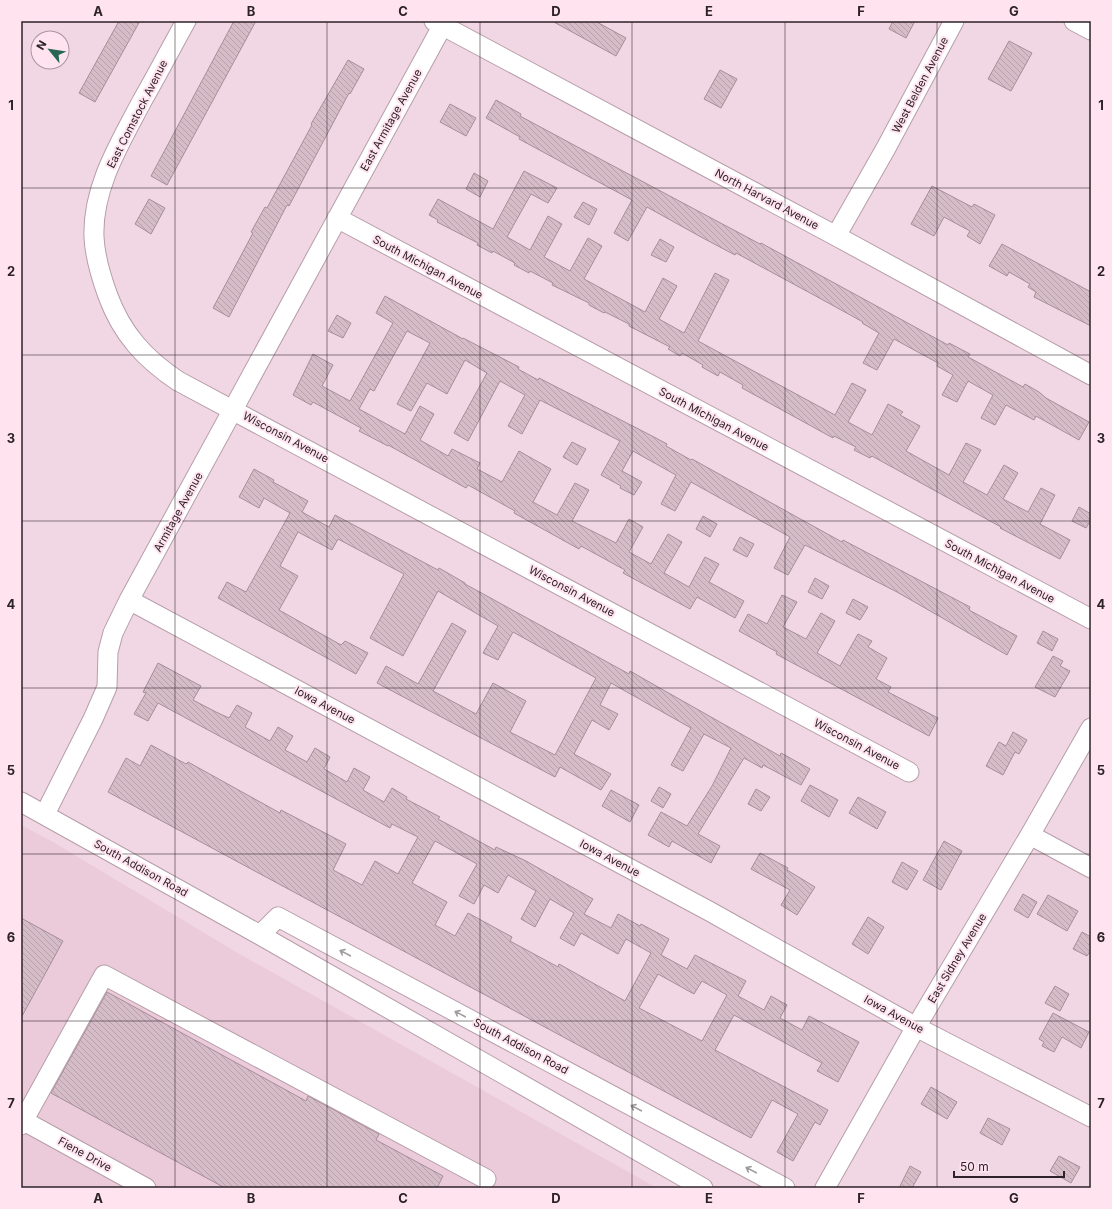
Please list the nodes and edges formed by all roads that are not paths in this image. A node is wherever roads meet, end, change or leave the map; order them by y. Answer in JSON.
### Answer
{"nodes":[{"id":1,"x":186,"y":21,"type":"edge"},
{"id":2,"x":954,"y":21,"type":"edge"},
{"id":3,"x":1074,"y":21,"type":"edge"},
{"id":4,"x":440,"y":23,"type":"edge"},
{"id":5,"x":1091,"y":30,"type":"edge"},
{"id":6,"x":337,"y":218,"type":"junction"},
{"id":7,"x":836,"y":236,"type":"junction"},
{"id":8,"x":1091,"y":375,"type":"edge"},
{"id":9,"x":234,"y":409,"type":"junction"},
{"id":10,"x":129,"y":600,"type":"junction"},
{"id":11,"x":1091,"y":619,"type":"edge"},
{"id":12,"x":1091,"y":728,"type":"edge"},
{"id":13,"x":909,"y":772,"type":"dead end"},
{"id":14,"x":22,"y":806,"type":"edge"},
{"id":15,"x":45,"y":814,"type":"junction"},
{"id":16,"x":1030,"y":835,"type":"junction"},
{"id":17,"x":1091,"y":868,"type":"edge"},
{"id":18,"x":260,"y":935,"type":"junction"},
{"id":19,"x":916,"y":1027,"type":"junction"},
{"id":20,"x":1091,"y":1117,"type":"edge"},
{"id":21,"x":22,"y":1123,"type":"edge"},
{"id":22,"x":487,"y":1177,"type":"edge"},
{"id":23,"x":146,"y":1188,"type":"edge"},
{"id":24,"x":703,"y":1188,"type":"edge"},
{"id":25,"x":785,"y":1188,"type":"edge"},
{"id":26,"x":825,"y":1188,"type":"edge"}],
"edges":[{"from":1,"to":9,"type":"street","name":"East Comstock Avenue"},
{"from":2,"to":7,"type":"street","name":"West Belden Avenue"},
{"from":3,"to":5,"type":"street"},
{"from":4,"to":6,"type":"street","name":"East Armitage Avenue"},
{"from":4,"to":7,"type":"street","name":"North Harvard Avenue"},
{"from":6,"to":9,"type":"street","name":"Armitage Avenue"},
{"from":6,"to":11,"type":"street","name":"South Michigan Avenue"},
{"from":7,"to":8,"type":"street","name":"North Harvard Avenue"},
{"from":9,"to":10,"type":"street","name":"Armitage Avenue"},
{"from":9,"to":13,"type":"street","name":"Wisconsin Avenue"},
{"from":10,"to":15,"type":"street","name":"Armitage Avenue"},
{"from":10,"to":19,"type":"street","name":"Iowa Avenue"},
{"from":12,"to":16,"type":"street","name":"East Sidney Avenue"},
{"from":14,"to":15,"type":"street","name":"South Addison Road"},
{"from":15,"to":18,"type":"street","name":"South Addison Road"},
{"from":16,"to":17,"type":"street"},
{"from":16,"to":19,"type":"street","name":"East Sidney Avenue"},
{"from":18,"to":24,"type":"street","name":"South Addison Road"},
{"from":25,"to":18,"type":"street","name":"South Addison Road","one_way":true},
{"from":19,"to":20,"type":"street","name":"Iowa Avenue"},
{"from":19,"to":26,"type":"street","name":"East Sidney Avenue"},
{"from":21,"to":22,"type":"street"},
{"from":21,"to":23,"type":"street","name":"Fiene Drive"}]}
